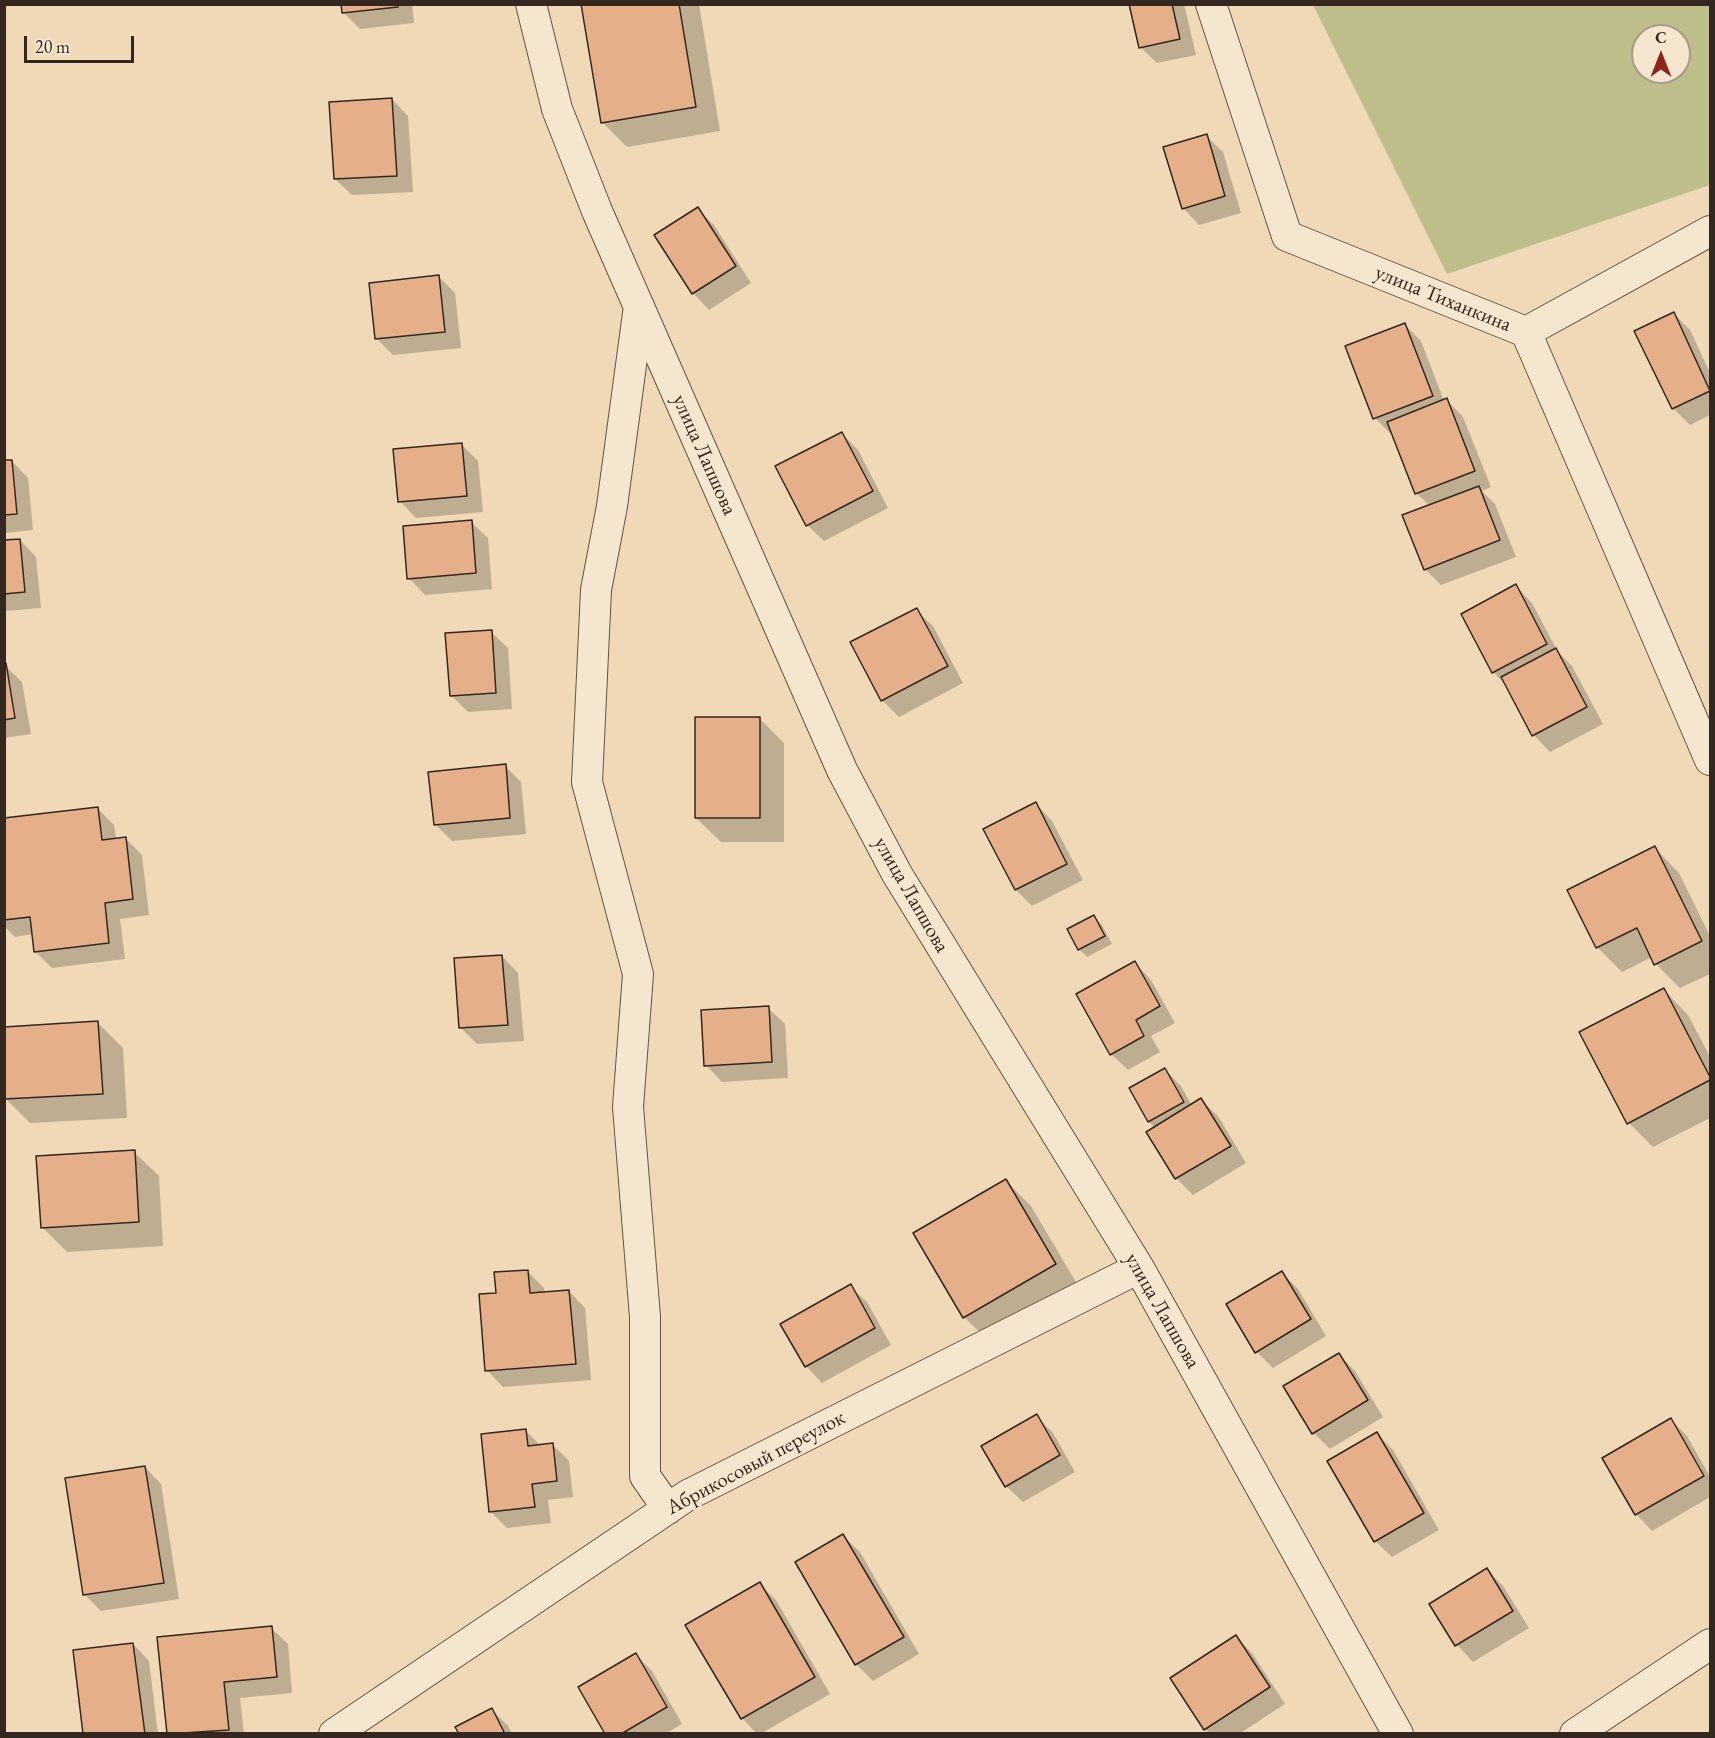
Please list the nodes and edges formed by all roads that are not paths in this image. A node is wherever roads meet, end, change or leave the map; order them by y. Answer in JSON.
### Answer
{"nodes":[{"id":1,"x":531,"y":4,"type":"edge"},
{"id":2,"x":1211,"y":4,"type":"edge"},
{"id":3,"x":1710,"y":231,"type":"edge"},
{"id":4,"x":639,"y":306,"type":"junction"},
{"id":5,"x":1526,"y":332,"type":"junction"},
{"id":6,"x":1707,"y":743,"type":"edge"},
{"id":7,"x":1138,"y":1268,"type":"junction"},
{"id":8,"x":668,"y":1509,"type":"junction"},
{"id":9,"x":1710,"y":1644,"type":"edge"},
{"id":10,"x":334,"y":1734,"type":"edge"},
{"id":11,"x":1398,"y":1734,"type":"edge"},
{"id":12,"x":1575,"y":1734,"type":"edge"}],
"edges":[{"from":1,"to":4,"type":"street","name":"улица Лапшова"},
{"from":2,"to":5,"type":"street","name":"улица Тиханкина"},
{"from":3,"to":5,"type":"street"},
{"from":4,"to":7,"type":"street","name":"улица Лапшова"},
{"from":4,"to":8,"type":"street"},
{"from":5,"to":6,"type":"street","name":"улица Тиханкина"},
{"from":7,"to":8,"type":"street","name":"Абрикосовый переулок"},
{"from":7,"to":11,"type":"street","name":"улица Лапшова"},
{"from":8,"to":10,"type":"street","name":"Абрикосовый переулок"},
{"from":9,"to":12,"type":"street"}]}
